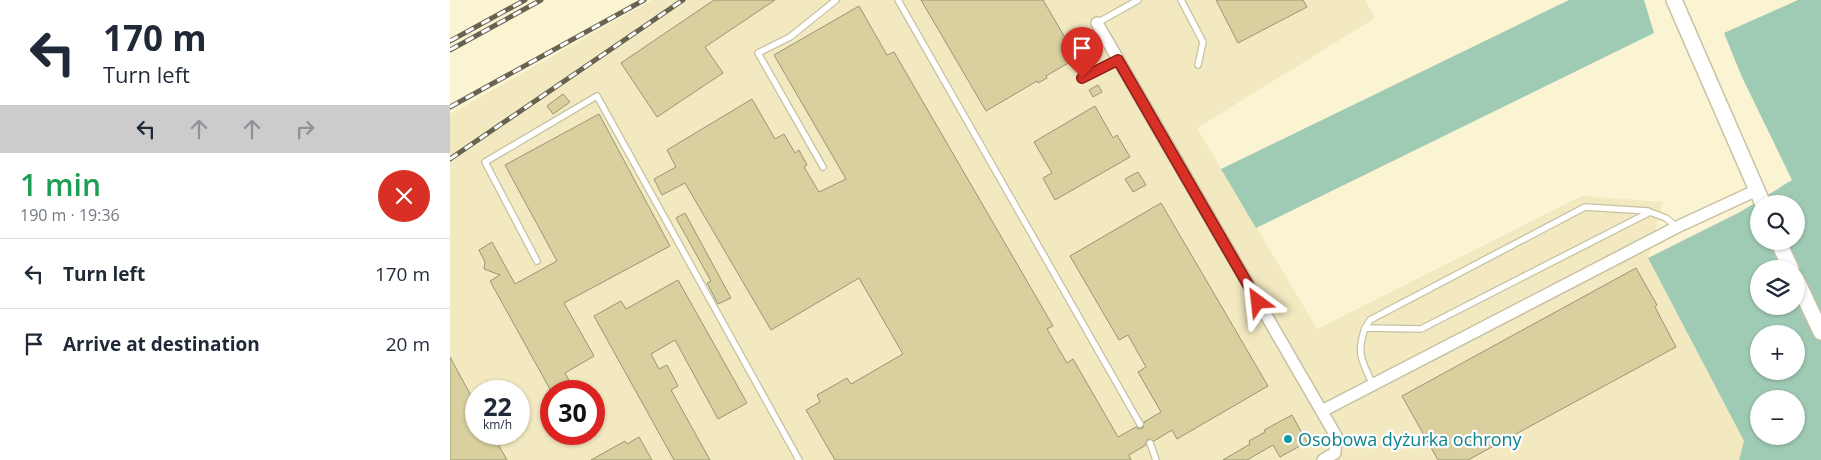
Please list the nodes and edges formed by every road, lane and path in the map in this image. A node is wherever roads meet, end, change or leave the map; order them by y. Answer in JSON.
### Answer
{"nodes":[{"id":1,"x":836,"y":0,"type":"edge"},
{"id":2,"x":898,"y":0,"type":"edge"},
{"id":3,"x":1138,"y":0,"type":"edge"},
{"id":4,"x":1181,"y":0,"type":"edge"},
{"id":5,"x":1674,"y":0,"type":"edge"},
{"id":6,"x":1097,"y":24,"type":"joint"},
{"id":7,"x":1118,"y":60,"type":"junction"},
{"id":8,"x":1198,"y":65,"type":"dead end"},
{"id":9,"x":1082,"y":78,"type":"dead end"},
{"id":10,"x":822,"y":167,"type":"dead end"},
{"id":11,"x":1757,"y":190,"type":"junction"},
{"id":12,"x":1759,"y":195,"type":"edge"},
{"id":13,"x":1650,"y":212,"type":"junction"},
{"id":14,"x":1677,"y":227,"type":"junction"},
{"id":15,"x":537,"y":261,"type":"dead end"},
{"id":16,"x":1805,"y":298,"type":"edge"},
{"id":17,"x":1365,"y":328,"type":"junction"},
{"id":18,"x":1821,"y":332,"type":"edge"},
{"id":19,"x":1374,"y":385,"type":"junction"},
{"id":20,"x":1322,"y":411,"type":"junction"},
{"id":21,"x":1140,"y":424,"type":"dead end"},
{"id":22,"x":1150,"y":443,"type":"dead end"},
{"id":23,"x":800,"y":460,"type":"edge"},
{"id":24,"x":1156,"y":460,"type":"edge"},
{"id":25,"x":1323,"y":460,"type":"edge"}],
"edges":[{"from":1,"to":10,"type":"lane"},
{"from":2,"to":21,"type":"lane"},
{"from":3,"to":6,"type":"lane"},
{"from":4,"to":8,"type":"lane"},
{"from":5,"to":11,"type":"street"},
{"from":6,"to":7,"type":"street"},
{"from":7,"to":9,"type":"lane"},
{"from":7,"to":20,"type":"street"},
{"from":11,"to":12,"type":"street"},
{"from":11,"to":14,"type":"street"},
{"from":13,"to":14,"type":"lane"},
{"from":13,"to":17,"type":"lane"},
{"from":13,"to":17,"type":"lane"},
{"from":14,"to":19,"type":"street"},
{"from":15,"to":23,"type":"lane"},
{"from":16,"to":18,"type":"street"},
{"from":17,"to":19,"type":"lane"},
{"from":19,"to":20,"type":"street"},
{"from":20,"to":25,"type":"street"},
{"from":22,"to":24,"type":"lane"}]}
